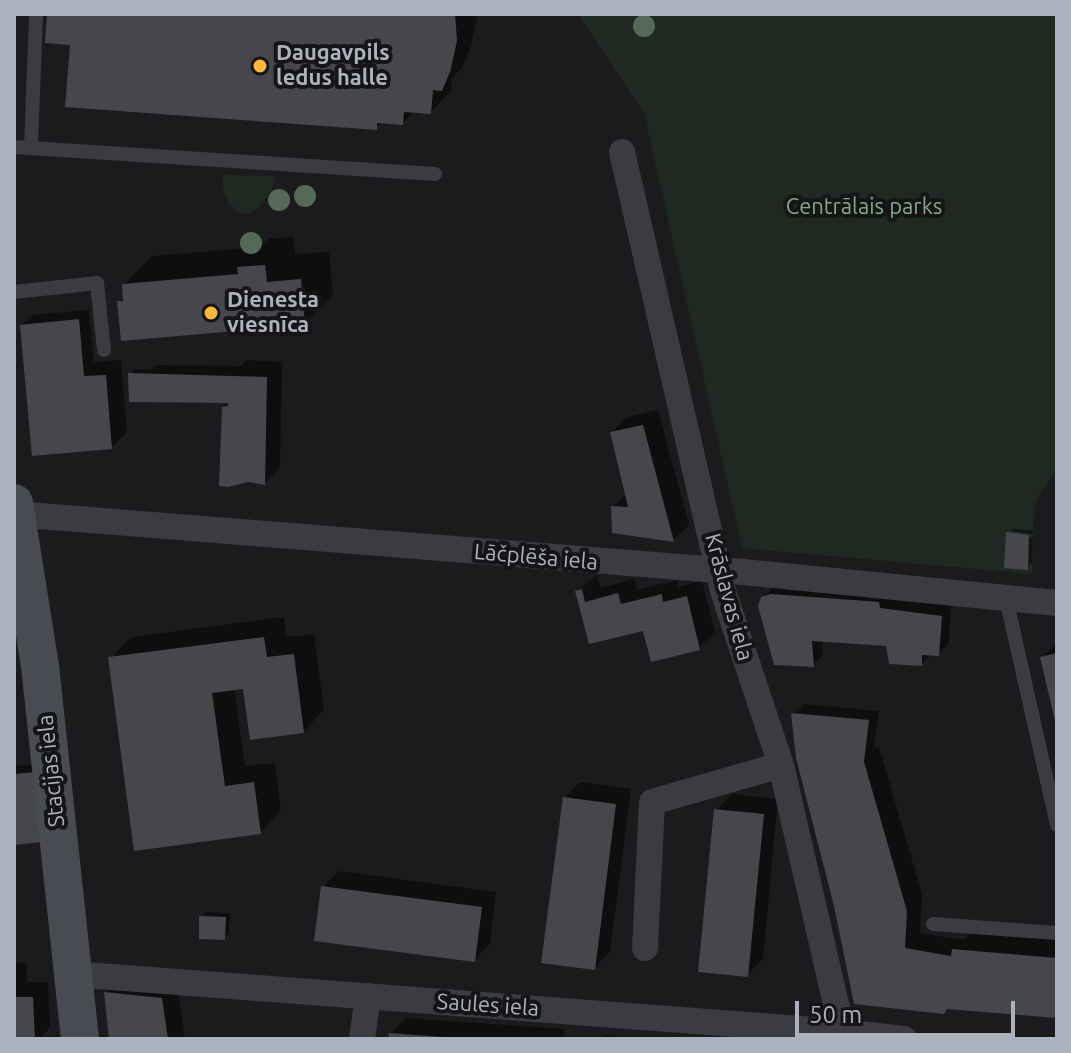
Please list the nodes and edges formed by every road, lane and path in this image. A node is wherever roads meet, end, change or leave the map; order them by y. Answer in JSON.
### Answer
{"nodes":[{"id":1,"x":36,"y":14,"type":"edge"},
{"id":2,"x":14,"y":147,"type":"edge"},
{"id":3,"x":31,"y":147,"type":"junction"},
{"id":4,"x":622,"y":152,"type":"dead end"},
{"id":5,"x":435,"y":174,"type":"dead end"},
{"id":6,"x":14,"y":292,"type":"edge"},
{"id":7,"x":104,"y":350,"type":"dead end"},
{"id":8,"x":15,"y":509,"type":"edge"},
{"id":9,"x":720,"y":571,"type":"junction"},
{"id":10,"x":1006,"y":598,"type":"junction"},
{"id":11,"x":1057,"y":603,"type":"edge"},
{"id":12,"x":781,"y":765,"type":"junction"},
{"id":13,"x":1057,"y":825,"type":"edge"},
{"id":14,"x":933,"y":924,"type":"dead end"},
{"id":15,"x":1057,"y":933,"type":"edge"},
{"id":16,"x":645,"y":948,"type":"dead end"},
{"id":17,"x":72,"y":974,"type":"junction"},
{"id":18,"x":368,"y":996,"type":"junction"},
{"id":19,"x":842,"y":1035,"type":"edge"},
{"id":20,"x":80,"y":1039,"type":"edge"},
{"id":21,"x":362,"y":1039,"type":"edge"},
{"id":22,"x":904,"y":1039,"type":"edge"}],
"edges":[{"from":1,"to":3,"type":"lane"},
{"from":2,"to":3,"type":"lane"},
{"from":3,"to":5,"type":"lane"},
{"from":4,"to":9,"type":"street","name":"Krāslavas iela"},
{"from":6,"to":7,"type":"lane"},
{"from":8,"to":9,"type":"street","name":"Lāčplēša iela"},
{"from":8,"to":17,"type":"street","name":"Stacijas iela"},
{"from":9,"to":10,"type":"street","name":"Lāčplēša iela"},
{"from":9,"to":12,"type":"street","name":"Krāslavas iela"},
{"from":10,"to":11,"type":"street","name":"Lāčplēša iela"},
{"from":10,"to":13,"type":"lane"},
{"from":12,"to":16,"type":"street"},
{"from":12,"to":19,"type":"street","name":"Krāslavas iela"},
{"from":14,"to":15,"type":"lane"},
{"from":17,"to":18,"type":"street","name":"Saules iela"},
{"from":17,"to":20,"type":"street","name":"Stacijas iela"},
{"from":18,"to":19,"type":"street","name":"Saules iela"},
{"from":18,"to":21,"type":"street"},
{"from":19,"to":22,"type":"street","name":"Saules iela"}]}
